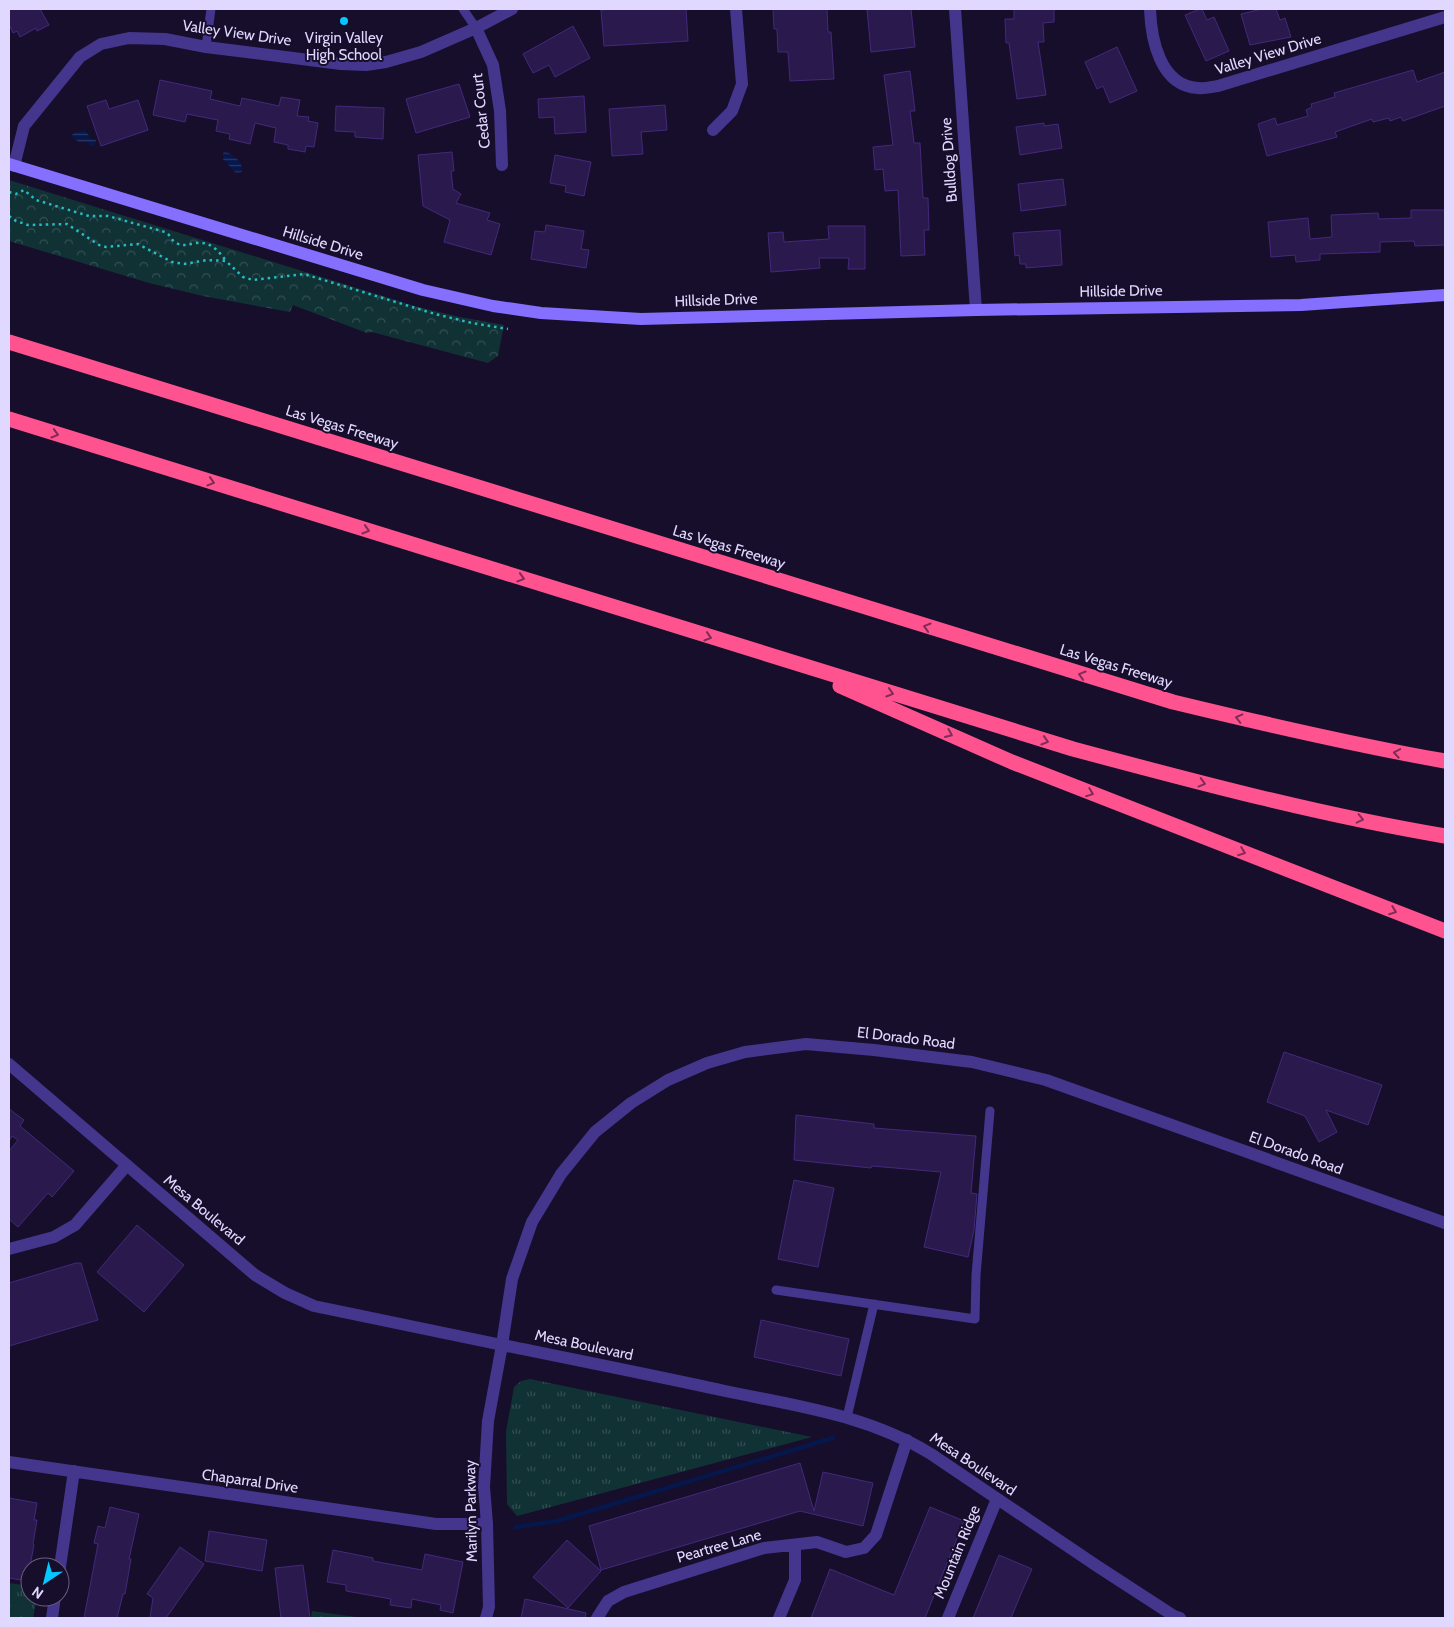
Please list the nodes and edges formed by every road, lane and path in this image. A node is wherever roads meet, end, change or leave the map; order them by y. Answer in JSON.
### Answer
{"nodes":[{"id":1,"x":211,"y":9,"type":"edge"},
{"id":2,"x":463,"y":9,"type":"edge"},
{"id":3,"x":512,"y":9,"type":"edge"},
{"id":4,"x":736,"y":9,"type":"edge"},
{"id":5,"x":955,"y":9,"type":"edge"},
{"id":6,"x":1150,"y":9,"type":"edge"},
{"id":7,"x":1445,"y":17,"type":"edge"},
{"id":8,"x":476,"y":28,"type":"junction"},
{"id":9,"x":206,"y":47,"type":"junction"},
{"id":10,"x":713,"y":130,"type":"dead end"},
{"id":11,"x":11,"y":165,"type":"edge"},
{"id":12,"x":502,"y":165,"type":"dead end"},
{"id":13,"x":9,"y":192,"type":"edge"},
{"id":14,"x":9,"y":216,"type":"edge"},
{"id":15,"x":226,"y":261,"type":"junction"},
{"id":16,"x":1445,"y":295,"type":"edge"},
{"id":17,"x":976,"y":310,"type":"junction"},
{"id":18,"x":508,"y":328,"type":"dead end"},
{"id":19,"x":9,"y":342,"type":"edge"},
{"id":20,"x":9,"y":420,"type":"edge"},
{"id":21,"x":776,"y":658,"type":"junction"},
{"id":22,"x":1445,"y":761,"type":"edge"},
{"id":23,"x":1445,"y":836,"type":"edge"},
{"id":24,"x":1445,"y":932,"type":"edge"},
{"id":25,"x":9,"y":1064,"type":"edge"},
{"id":26,"x":990,"y":1110,"type":"dead end"},
{"id":27,"x":126,"y":1165,"type":"junction"},
{"id":28,"x":1445,"y":1223,"type":"edge"},
{"id":29,"x":9,"y":1249,"type":"edge"},
{"id":30,"x":776,"y":1290,"type":"dead end"},
{"id":31,"x":874,"y":1304,"type":"junction"},
{"id":32,"x":502,"y":1345,"type":"junction"},
{"id":33,"x":847,"y":1417,"type":"junction"},
{"id":34,"x":907,"y":1440,"type":"junction"},
{"id":35,"x":9,"y":1462,"type":"edge"},
{"id":36,"x":74,"y":1471,"type":"junction"},
{"id":37,"x":997,"y":1499,"type":"junction"},
{"id":38,"x":487,"y":1524,"type":"junction"},
{"id":39,"x":795,"y":1545,"type":"junction"},
{"id":40,"x":61,"y":1557,"type":"edge"},
{"id":41,"x":486,"y":1618,"type":"edge"},
{"id":42,"x":597,"y":1618,"type":"edge"},
{"id":43,"x":779,"y":1618,"type":"edge"},
{"id":44,"x":948,"y":1618,"type":"edge"},
{"id":45,"x":1176,"y":1618,"type":"edge"}],
"edges":[{"from":1,"to":9,"type":"lane"},
{"from":2,"to":8,"type":"lane"},
{"from":3,"to":8,"type":"street","name":"Valley View Drive"},
{"from":4,"to":10,"type":"street"},
{"from":5,"to":17,"type":"street","name":"Bulldog Drive"},
{"from":6,"to":7,"type":"street","name":"Valley View Drive"},
{"from":8,"to":9,"type":"street","name":"Valley View Drive"},
{"from":8,"to":12,"type":"street","name":"Cedar Court"},
{"from":9,"to":11,"type":"street","name":"Valley View Drive"},
{"from":11,"to":17,"type":"main road","name":"Hillside Drive"},
{"from":13,"to":15,"type":"path"},
{"from":14,"to":15,"type":"path"},
{"from":15,"to":18,"type":"path"},
{"from":16,"to":17,"type":"main road","name":"Hillside Drive"},
{"from":22,"to":19,"type":"highway","name":"Las Vegas Freeway","one_way":true},
{"from":20,"to":21,"type":"highway","one_way":true},
{"from":21,"to":23,"type":"highway","one_way":true},
{"from":21,"to":24,"type":"highway","one_way":true},
{"from":25,"to":27,"type":"street","name":"Mesa Boulevard"},
{"from":26,"to":31,"type":"lane"},
{"from":27,"to":29,"type":"street"},
{"from":27,"to":32,"type":"street","name":"Mesa Boulevard"},
{"from":28,"to":32,"type":"street","name":"El Dorado Road"},
{"from":30,"to":31,"type":"lane"},
{"from":31,"to":33,"type":"lane"},
{"from":32,"to":33,"type":"street","name":"Mesa Boulevard"},
{"from":32,"to":38,"type":"street","name":"Marilyn Parkway"},
{"from":33,"to":34,"type":"street","name":"Mesa Boulevard"},
{"from":34,"to":37,"type":"street","name":"Mesa Boulevard"},
{"from":34,"to":39,"type":"street","name":"Peartree Lane"},
{"from":35,"to":36,"type":"street","name":"Chaparral Drive"},
{"from":36,"to":38,"type":"street","name":"Chaparral Drive"},
{"from":36,"to":40,"type":"street"},
{"from":37,"to":44,"type":"street","name":"Mountain Ridge"},
{"from":37,"to":45,"type":"street","name":"Mesa Boulevard"},
{"from":38,"to":41,"type":"street","name":"Marilyn Parkway"},
{"from":39,"to":42,"type":"street","name":"Peartree Lane"},
{"from":39,"to":43,"type":"street"}]}
